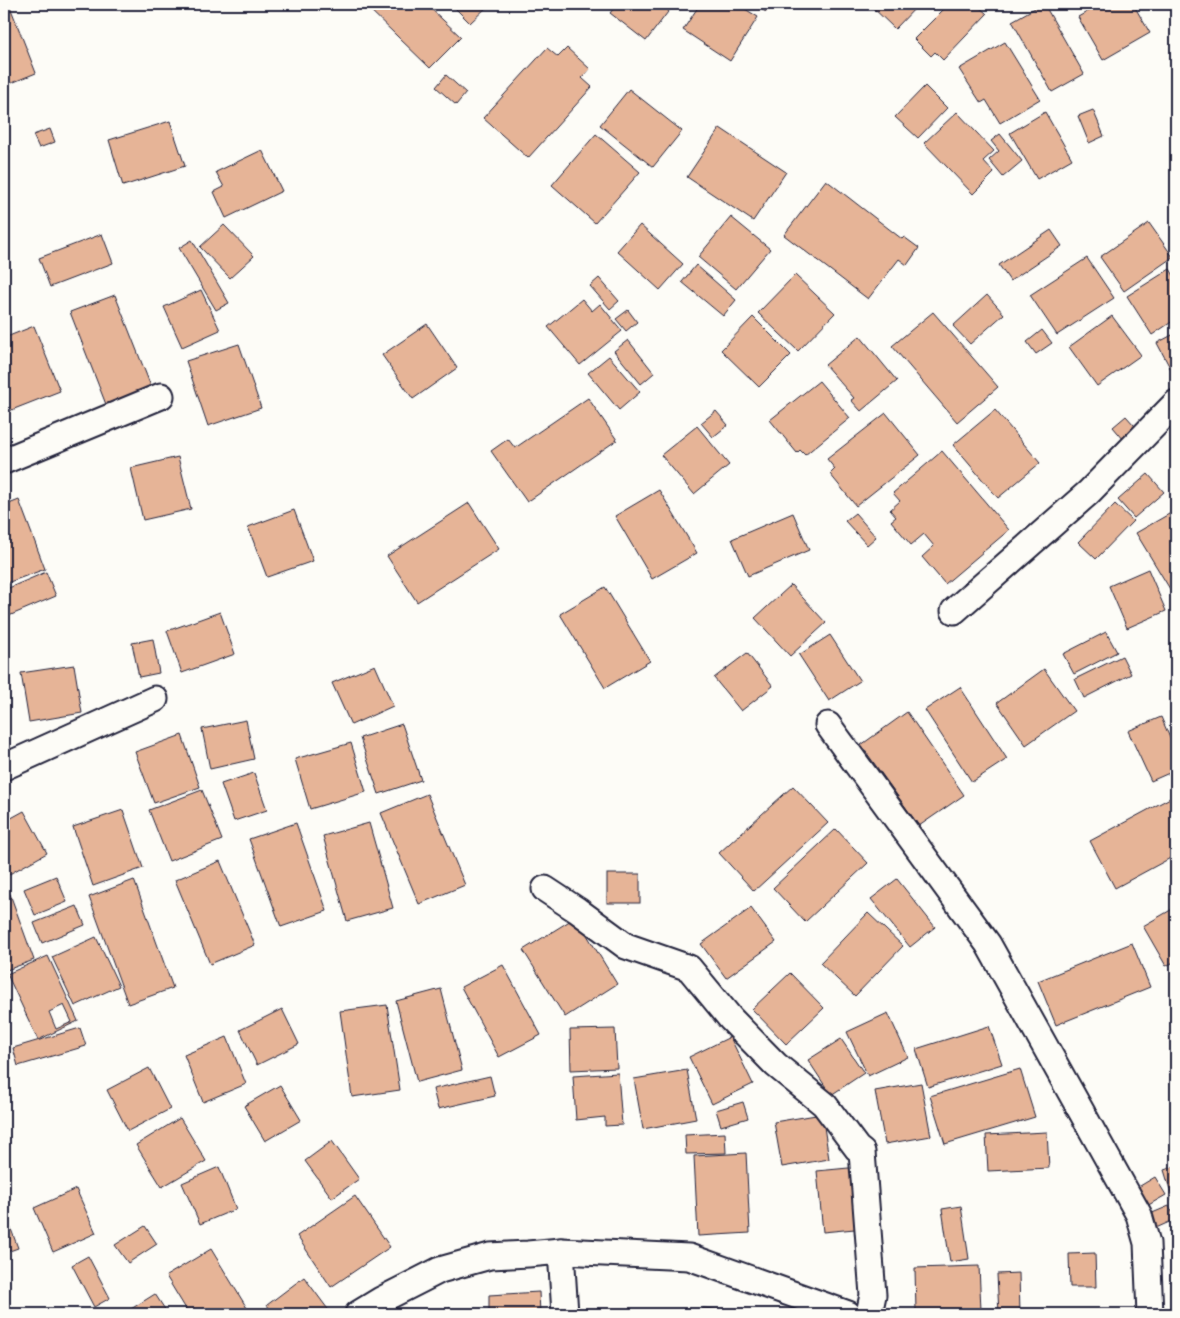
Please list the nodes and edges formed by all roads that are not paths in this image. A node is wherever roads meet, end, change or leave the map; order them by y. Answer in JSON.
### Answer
{"nodes":[{"id":1,"x":161,"y":396,"type":"dead end"},
{"id":2,"x":1176,"y":403,"type":"edge"},
{"id":3,"x":4,"y":461,"type":"edge"},
{"id":4,"x":954,"y":611,"type":"dead end"},
{"id":5,"x":155,"y":699,"type":"dead end"},
{"id":6,"x":828,"y":725,"type":"dead end"},
{"id":7,"x":4,"y":767,"type":"edge"},
{"id":8,"x":545,"y":889,"type":"dead end"},
{"id":9,"x":561,"y":1251,"type":"junction"},
{"id":10,"x":358,"y":1314,"type":"edge"},
{"id":11,"x":565,"y":1314,"type":"edge"},
{"id":12,"x":848,"y":1314,"type":"edge"},
{"id":13,"x":869,"y":1314,"type":"edge"},
{"id":14,"x":1150,"y":1314,"type":"edge"}],
"edges":[{"from":1,"to":3,"type":"street"},
{"from":2,"to":4,"type":"street"},
{"from":5,"to":7,"type":"street"},
{"from":6,"to":14,"type":"street"},
{"from":8,"to":13,"type":"street"},
{"from":9,"to":10,"type":"street"},
{"from":9,"to":11,"type":"street"},
{"from":9,"to":12,"type":"street"}]}
